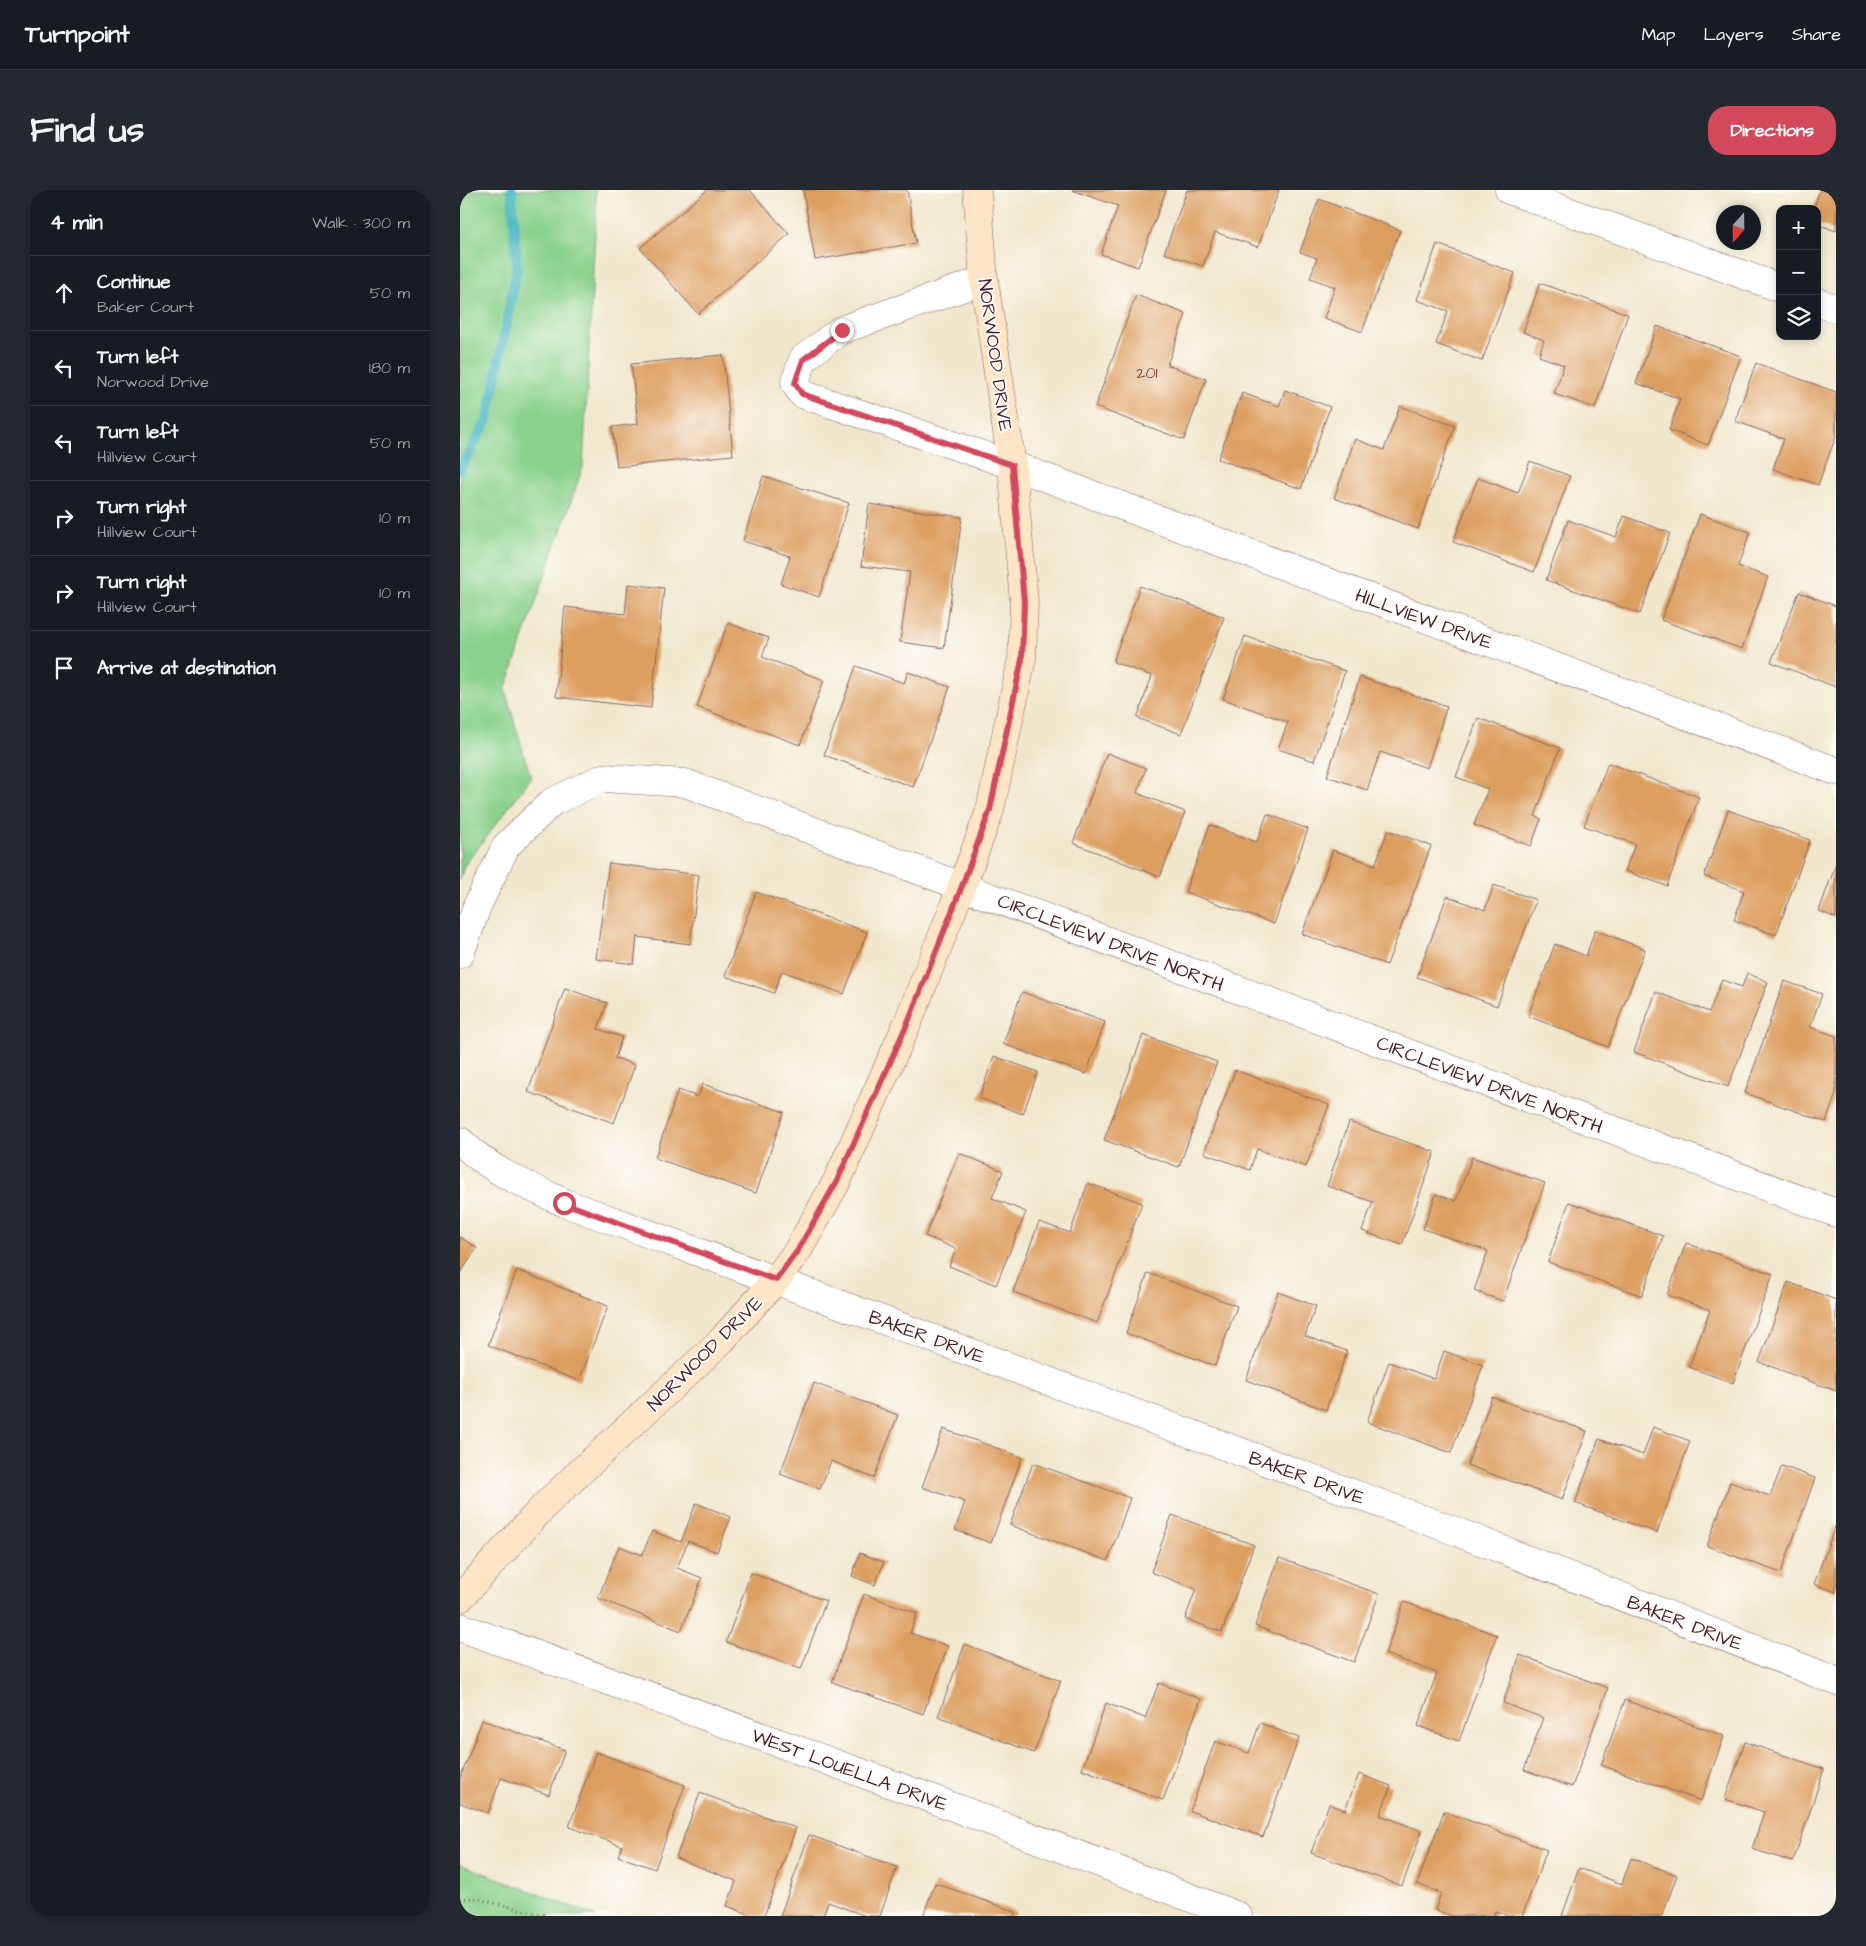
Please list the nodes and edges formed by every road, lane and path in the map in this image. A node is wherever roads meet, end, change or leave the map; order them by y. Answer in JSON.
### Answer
{"nodes":[{"id":1,"x":977,"y":190,"type":"edge"},
{"id":2,"x":1509,"y":190,"type":"edge"},
{"id":3,"x":984,"y":280,"type":"junction"},
{"id":4,"x":1776,"y":287,"type":"edge"},
{"id":5,"x":1821,"y":303,"type":"edge"},
{"id":6,"x":1836,"y":309,"type":"edge"},
{"id":7,"x":1012,"y":465,"type":"junction"},
{"id":8,"x":1836,"y":771,"type":"edge"},
{"id":9,"x":962,"y":886,"type":"junction"},
{"id":10,"x":460,"y":954,"type":"edge"},
{"id":11,"x":460,"y":1140,"type":"edge"},
{"id":12,"x":1836,"y":1213,"type":"edge"},
{"id":13,"x":776,"y":1280,"type":"junction"},
{"id":14,"x":460,"y":1598,"type":"edge"},
{"id":15,"x":460,"y":1627,"type":"edge"},
{"id":16,"x":1836,"y":1681,"type":"edge"},
{"id":17,"x":460,"y":1898,"type":"edge"},
{"id":18,"x":547,"y":1916,"type":"edge"},
{"id":19,"x":1238,"y":1916,"type":"edge"}],
"edges":[{"from":1,"to":3,"type":"main road","name":"NORWOOD DRIVE"},
{"from":2,"to":4,"type":"street"},
{"from":3,"to":7,"type":"main road","name":"NORWOOD DRIVE"},
{"from":3,"to":7,"type":"street","name":"HILLVIEW DRIVE"},
{"from":5,"to":6,"type":"street"},
{"from":7,"to":8,"type":"street","name":"HILLVIEW DRIVE"},
{"from":7,"to":9,"type":"main road","name":"NORWOOD DRIVE"},
{"from":9,"to":10,"type":"street","name":"CIRCLEVIEW DRIVE NORTH"},
{"from":9,"to":12,"type":"street","name":"CIRCLEVIEW DRIVE NORTH"},
{"from":9,"to":13,"type":"main road","name":"NORWOOD DRIVE"},
{"from":11,"to":13,"type":"street","name":"BAKER DRIVE"},
{"from":13,"to":14,"type":"main road","name":"NORWOOD DRIVE"},
{"from":13,"to":16,"type":"street","name":"BAKER DRIVE"},
{"from":15,"to":19,"type":"street","name":"WEST LOUELLA DRIVE"},
{"from":17,"to":18,"type":"path"}]}
